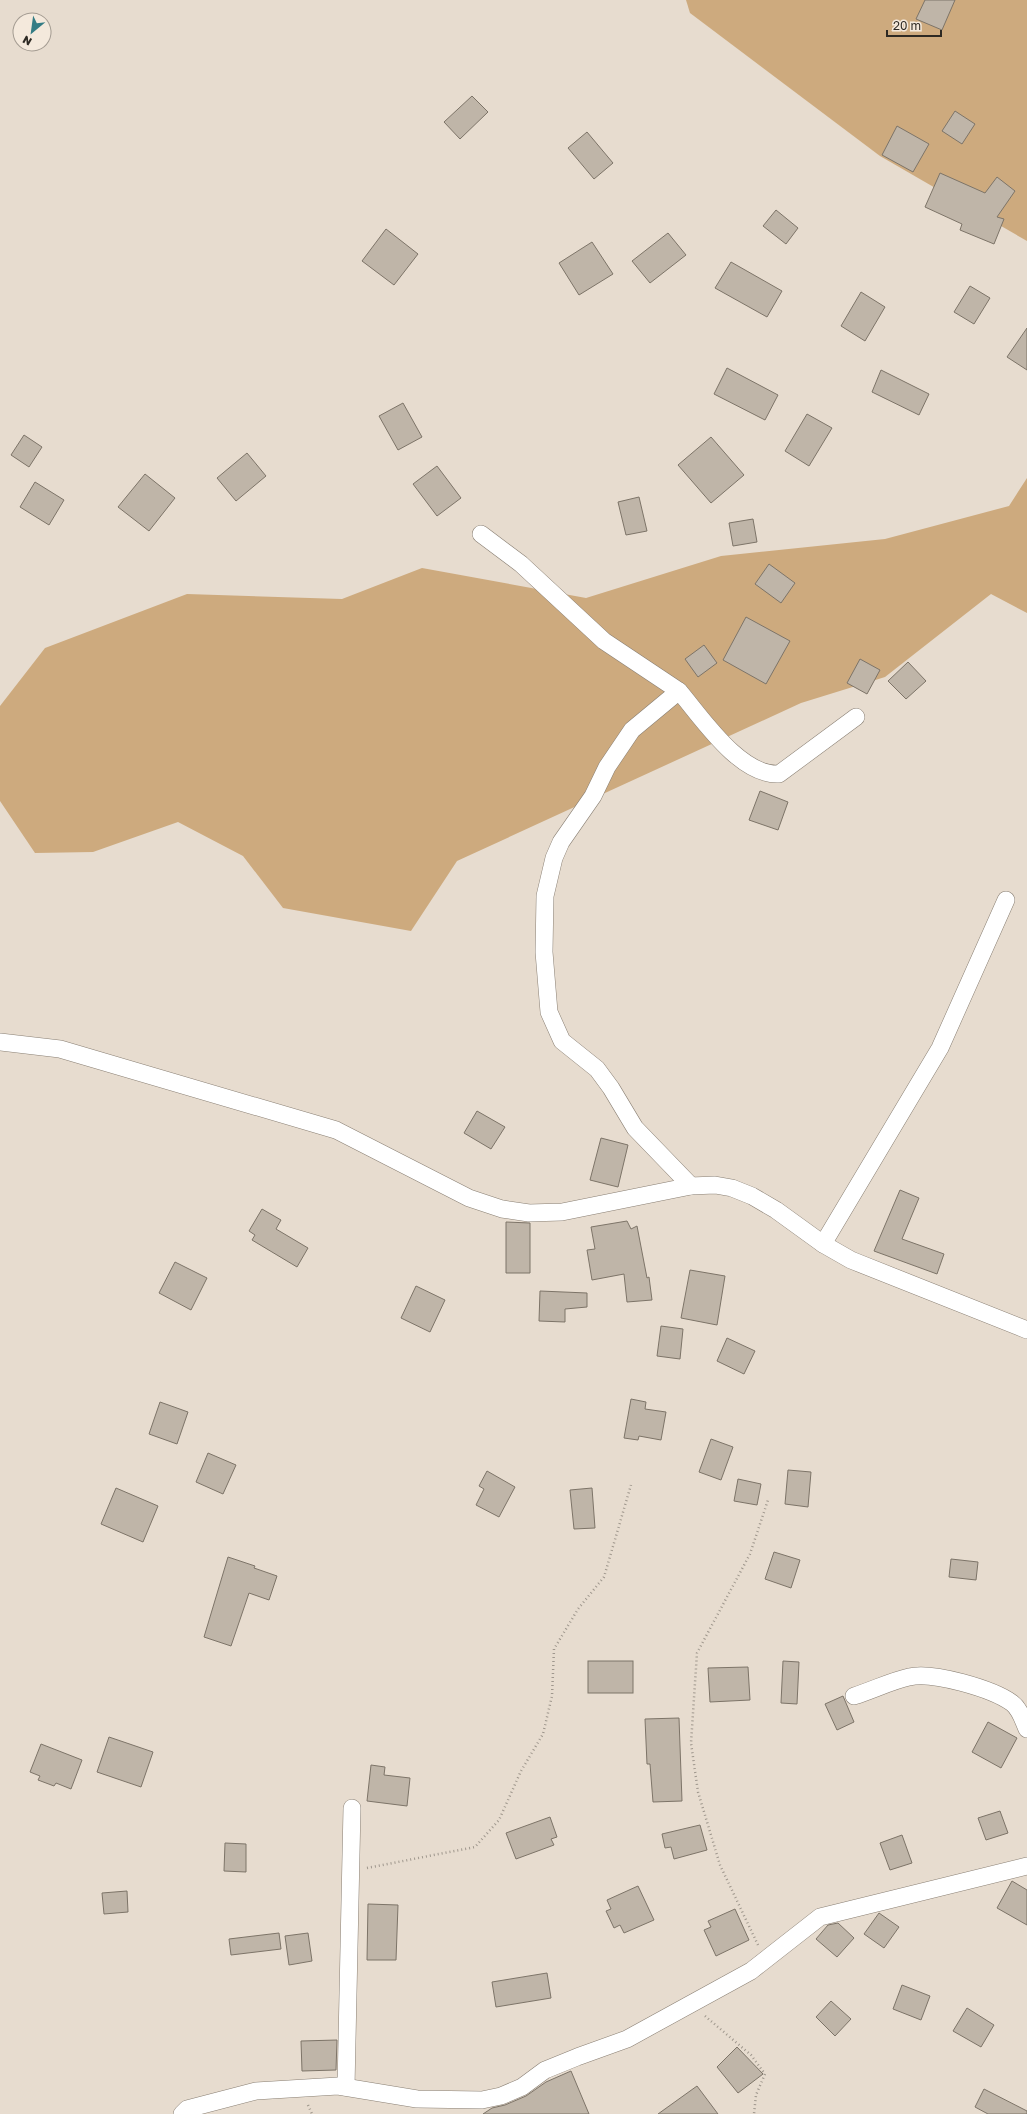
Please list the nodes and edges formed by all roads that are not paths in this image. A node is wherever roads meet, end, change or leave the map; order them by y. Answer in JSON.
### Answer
{"nodes":[{"id":1,"x":480,"y":534,"type":"dead end"},
{"id":2,"x":679,"y":691,"type":"junction"},
{"id":3,"x":856,"y":717,"type":"dead end"},
{"id":4,"x":1006,"y":900,"type":"dead end"},
{"id":5,"x":0,"y":1042,"type":"edge"},
{"id":6,"x":691,"y":1186,"type":"junction"},
{"id":7,"x":823,"y":1244,"type":"junction"},
{"id":8,"x":1027,"y":1330,"type":"edge"},
{"id":9,"x":854,"y":1696,"type":"dead end"},
{"id":10,"x":1027,"y":1729,"type":"edge"},
{"id":11,"x":352,"y":1808,"type":"dead end"},
{"id":12,"x":1027,"y":1866,"type":"edge"},
{"id":13,"x":346,"y":2087,"type":"junction"},
{"id":14,"x":182,"y":2114,"type":"edge"}],
"edges":[{"from":1,"to":2,"type":"street"},
{"from":2,"to":3,"type":"street"},
{"from":2,"to":6,"type":"street"},
{"from":4,"to":7,"type":"street"},
{"from":5,"to":6,"type":"street"},
{"from":6,"to":7,"type":"street"},
{"from":7,"to":8,"type":"street"},
{"from":9,"to":10,"type":"street"},
{"from":11,"to":13,"type":"street"},
{"from":12,"to":13,"type":"street"},
{"from":13,"to":14,"type":"street"}]}
